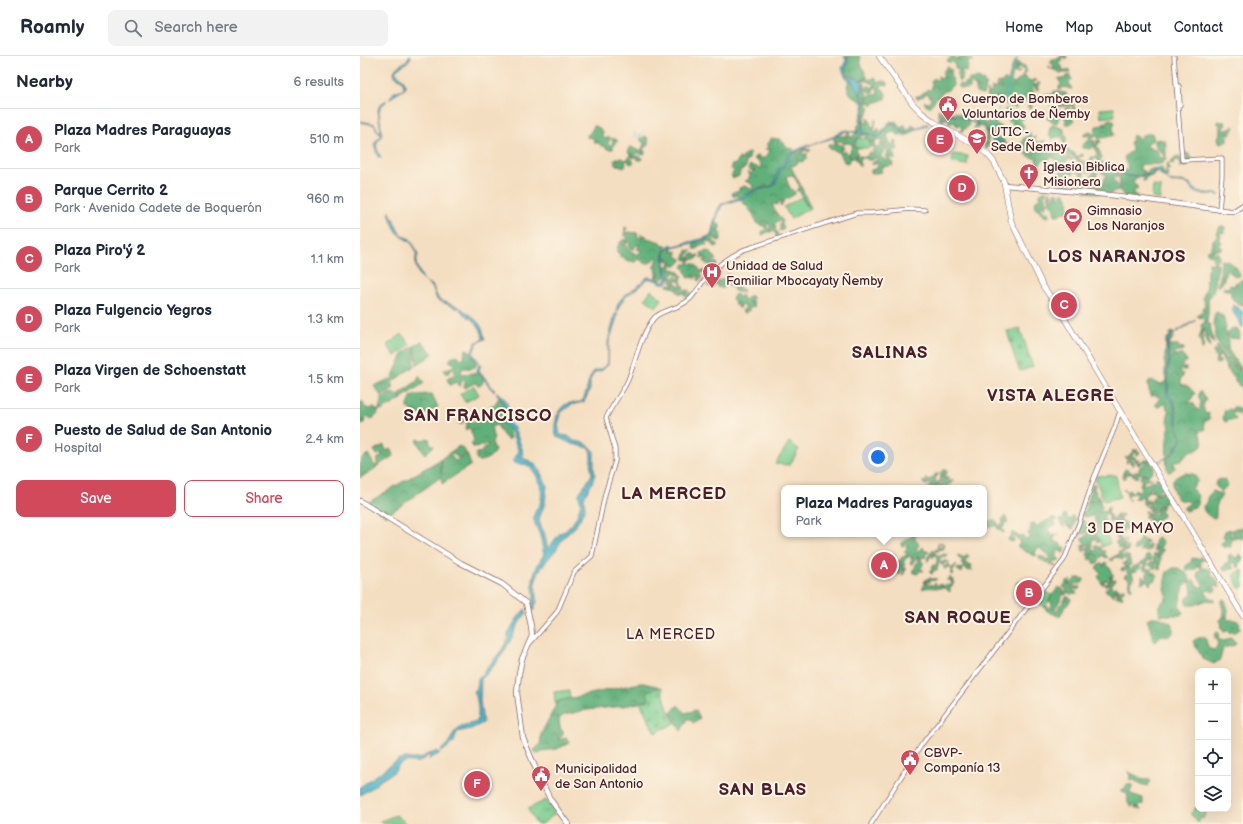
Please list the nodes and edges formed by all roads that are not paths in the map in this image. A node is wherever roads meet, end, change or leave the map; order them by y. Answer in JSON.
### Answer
{"nodes":[{"id":1,"x":880,"y":56,"type":"edge"},
{"id":2,"x":1175,"y":56,"type":"edge"},
{"id":3,"x":1006,"y":185,"type":"junction"},
{"id":4,"x":1243,"y":205,"type":"edge"},
{"id":5,"x":925,"y":210,"type":"dead end"},
{"id":6,"x":1219,"y":210,"type":"junction"},
{"id":7,"x":1121,"y":412,"type":"junction"},
{"id":8,"x":360,"y":502,"type":"edge"},
{"id":9,"x":1243,"y":613,"type":"edge"},
{"id":10,"x":1243,"y":616,"type":"edge"},
{"id":11,"x":535,"y":634,"type":"junction"},
{"id":12,"x":567,"y":824,"type":"edge"},
{"id":13,"x":871,"y":824,"type":"edge"}],
"edges":[{"from":1,"to":3,"type":"highway"},
{"from":2,"to":6,"type":"main road"},
{"from":3,"to":6,"type":"main road"},
{"from":3,"to":7,"type":"highway"},
{"from":4,"to":6,"type":"main road"},
{"from":5,"to":11,"type":"main road"},
{"from":7,"to":9,"type":"highway"},
{"from":7,"to":10,"type":"highway"},
{"from":7,"to":13,"type":"main road"},
{"from":8,"to":11,"type":"main road"},
{"from":11,"to":12,"type":"main road"}]}
